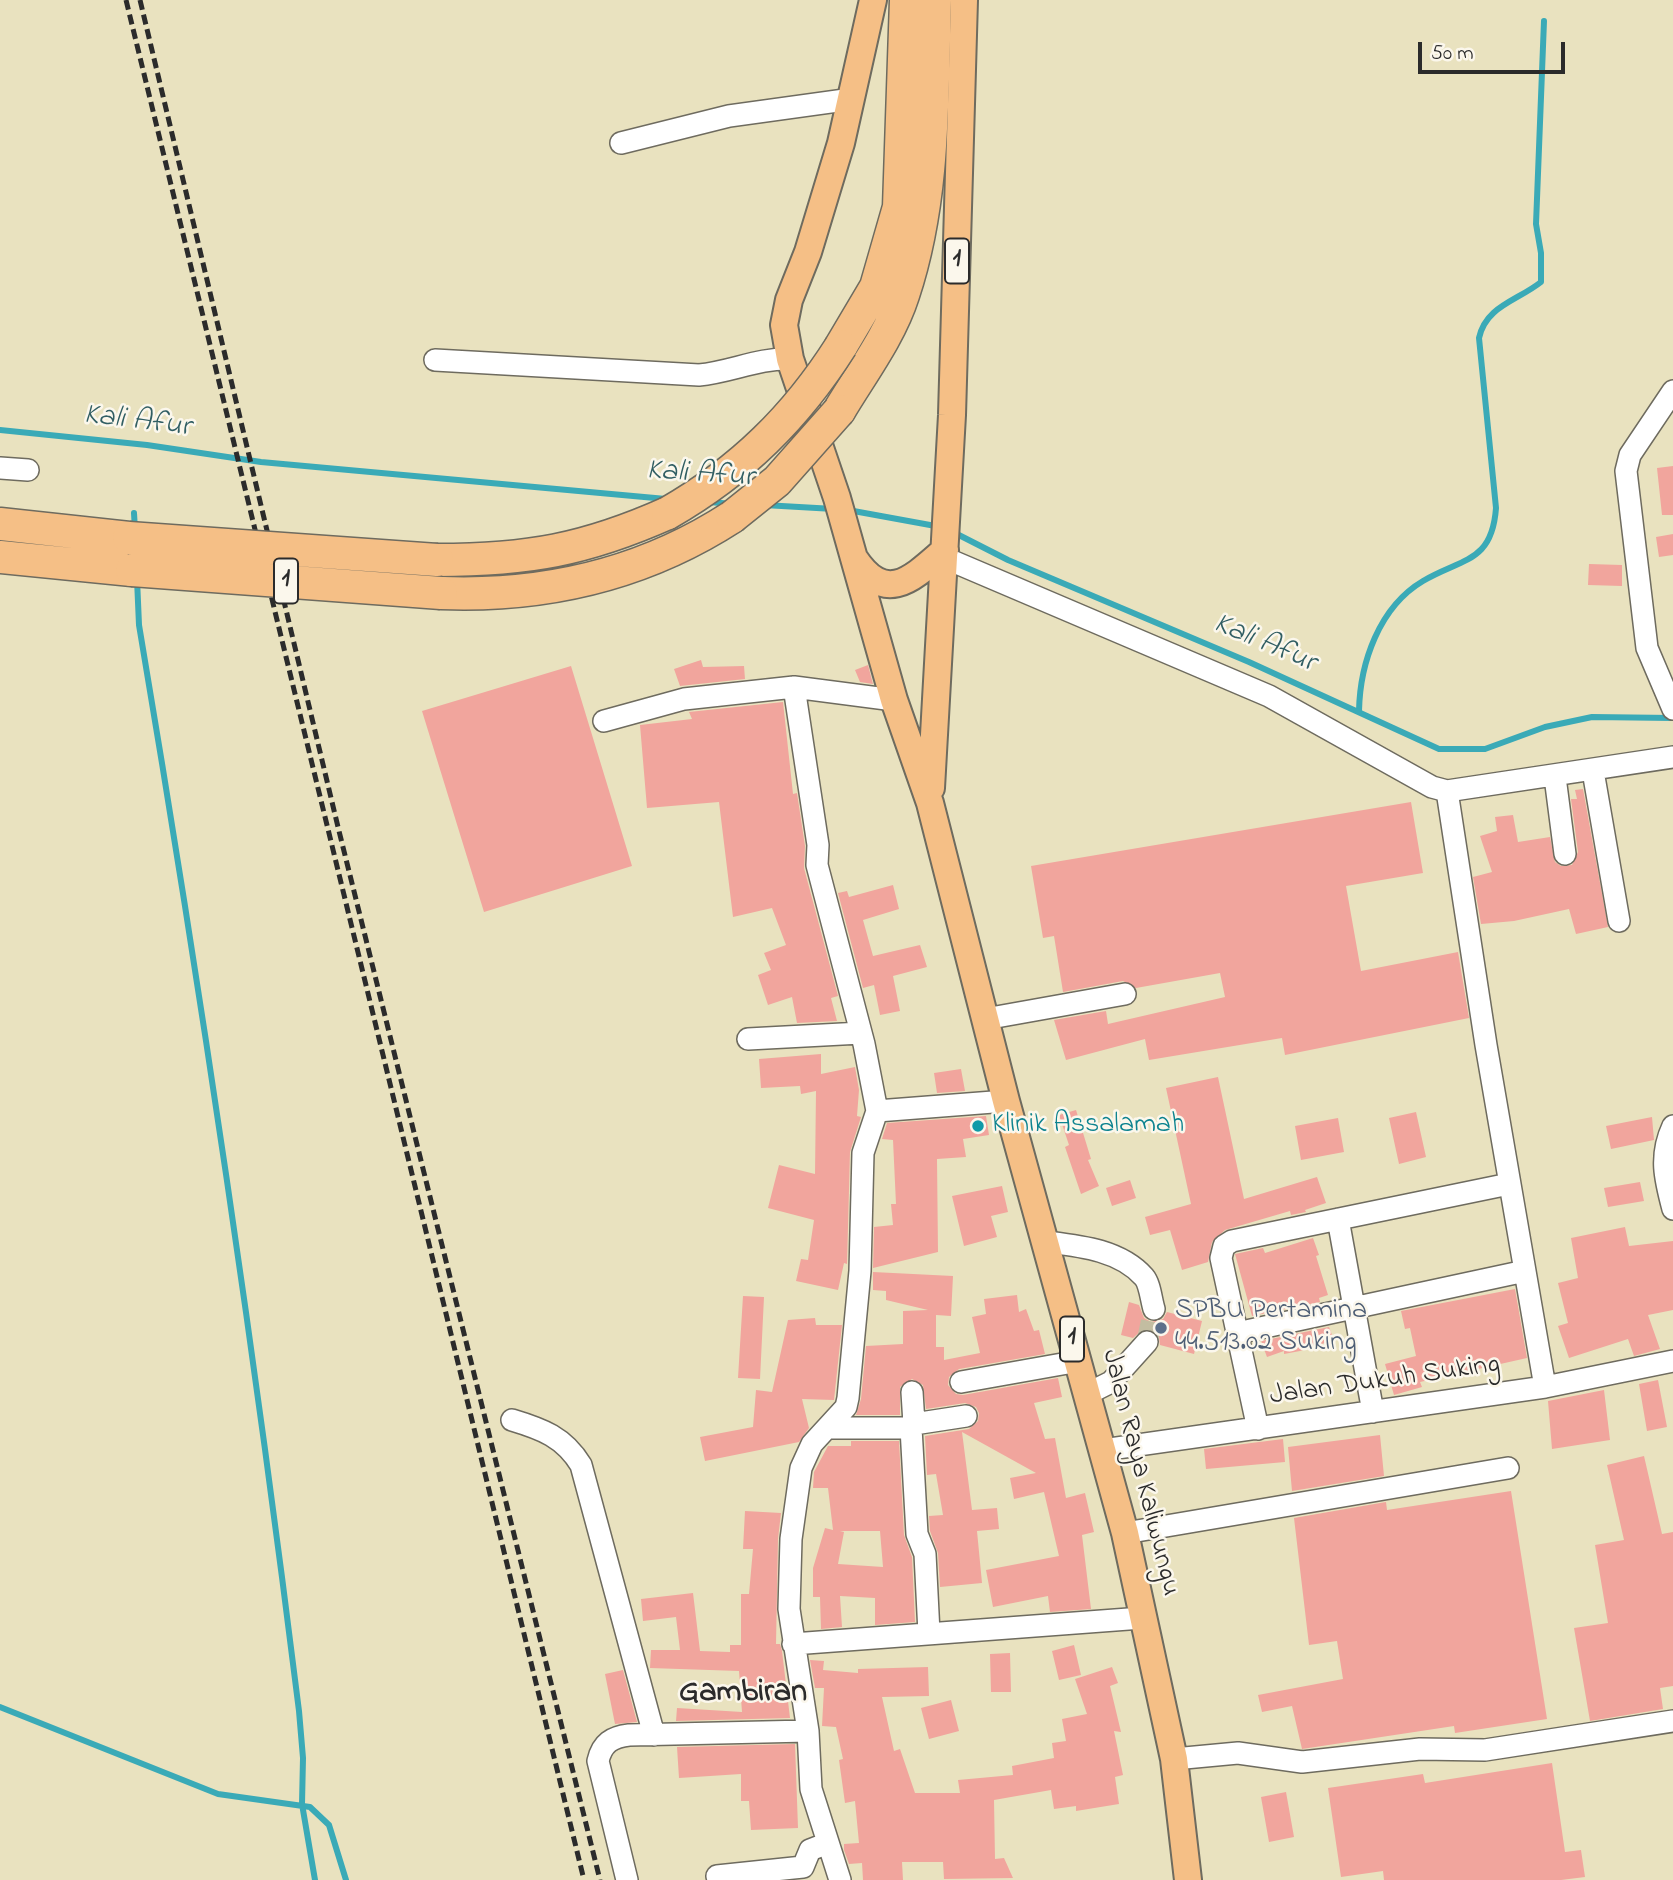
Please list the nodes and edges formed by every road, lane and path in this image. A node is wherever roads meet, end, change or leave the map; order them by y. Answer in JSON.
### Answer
{"nodes":[{"id":1,"x":873,"y":0,"type":"edge"},
{"id":2,"x":906,"y":0,"type":"edge"},
{"id":3,"x":935,"y":0,"type":"edge"},
{"id":4,"x":964,"y":0,"type":"edge"},
{"id":5,"x":852,"y":99,"type":"junction"},
{"id":6,"x":621,"y":143,"type":"dead end"},
{"id":7,"x":790,"y":359,"type":"junction"},
{"id":8,"x":435,"y":360,"type":"dead end"},
{"id":9,"x":1673,"y":391,"type":"edge"},
{"id":10,"x":0,"y":468,"type":"edge"},
{"id":11,"x":28,"y":470,"type":"dead end"},
{"id":12,"x":0,"y":524,"type":"edge"},
{"id":13,"x":945,"y":543,"type":"junction"},
{"id":14,"x":853,"y":556,"type":"junction"},
{"id":15,"x":0,"y":557,"type":"edge"},
{"id":16,"x":794,"y":687,"type":"junction"},
{"id":17,"x":894,"y":699,"type":"junction"},
{"id":18,"x":1673,"y":709,"type":"edge"},
{"id":19,"x":604,"y":722,"type":"dead end"},
{"id":20,"x":1673,"y":757,"type":"edge"},
{"id":21,"x":1593,"y":771,"type":"junction"},
{"id":22,"x":1555,"y":777,"type":"junction"},
{"id":23,"x":1447,"y":791,"type":"junction"},
{"id":24,"x":930,"y":803,"type":"junction"},
{"id":25,"x":1565,"y":854,"type":"dead end"},
{"id":26,"x":1619,"y":921,"type":"dead end"},
{"id":27,"x":1125,"y":995,"type":"dead end"},
{"id":28,"x":985,"y":1019,"type":"junction"},
{"id":29,"x":861,"y":1033,"type":"junction"},
{"id":30,"x":748,"y":1039,"type":"dead end"},
{"id":31,"x":1006,"y":1101,"type":"junction"},
{"id":32,"x":877,"y":1111,"type":"junction"},
{"id":33,"x":1673,"y":1126,"type":"edge"},
{"id":34,"x":1509,"y":1184,"type":"junction"},
{"id":35,"x":1673,"y":1209,"type":"edge"},
{"id":36,"x":1338,"y":1219,"type":"junction"},
{"id":37,"x":1046,"y":1242,"type":"junction"},
{"id":38,"x":1525,"y":1271,"type":"junction"},
{"id":39,"x":1354,"y":1307,"type":"junction"},
{"id":40,"x":1154,"y":1309,"type":"tunnel mouth"},
{"id":41,"x":1237,"y":1333,"type":"junction"},
{"id":42,"x":1147,"y":1342,"type":"tunnel mouth"},
{"id":43,"x":1079,"y":1361,"type":"junction"},
{"id":44,"x":1673,"y":1361,"type":"edge"},
{"id":45,"x":961,"y":1382,"type":"dead end"},
{"id":46,"x":1545,"y":1387,"type":"junction"},
{"id":47,"x":912,"y":1392,"type":"dead end"},
{"id":48,"x":1087,"y":1394,"type":"junction"},
{"id":49,"x":1373,"y":1412,"type":"junction"},
{"id":50,"x":966,"y":1416,"type":"dead end"},
{"id":51,"x":512,"y":1420,"type":"dead end"},
{"id":52,"x":912,"y":1426,"type":"junction"},
{"id":53,"x":827,"y":1428,"type":"junction"},
{"id":54,"x":1258,"y":1429,"type":"junction"},
{"id":55,"x":1103,"y":1450,"type":"junction"},
{"id":56,"x":1508,"y":1468,"type":"dead end"},
{"id":57,"x":1125,"y":1533,"type":"junction"},
{"id":58,"x":1142,"y":1618,"type":"junction"},
{"id":59,"x":929,"y":1633,"type":"junction"},
{"id":60,"x":793,"y":1644,"type":"junction"},
{"id":61,"x":1673,"y":1721,"type":"edge"},
{"id":62,"x":808,"y":1731,"type":"junction"},
{"id":63,"x":654,"y":1735,"type":"junction"},
{"id":64,"x":1174,"y":1759,"type":"junction"},
{"id":65,"x":828,"y":1843,"type":"junction"},
{"id":66,"x":717,"y":1876,"type":"dead end"},
{"id":67,"x":627,"y":1880,"type":"edge"},
{"id":68,"x":840,"y":1880,"type":"edge"},
{"id":69,"x":1188,"y":1880,"type":"edge"}],
"edges":[{"from":1,"to":5,"type":"main road","number":"1"},
{"from":2,"to":12,"type":"highway","number":"1","bridge":true},
{"from":3,"to":15,"type":"highway","number":"1","bridge":true},
{"from":4,"to":13,"type":"main road","number":"1"},
{"from":5,"to":6,"type":"street"},
{"from":5,"to":7,"type":"main road","number":"1"},
{"from":7,"to":8,"type":"street"},
{"from":7,"to":14,"type":"main road","number":"1"},
{"from":9,"to":18,"type":"street"},
{"from":10,"to":11,"type":"street"},
{"from":13,"to":14,"type":"main road"},
{"from":13,"to":23,"type":"street"},
{"from":13,"to":24,"type":"main road","number":"1"},
{"from":14,"to":17,"type":"main road","number":"1"},
{"from":16,"to":17,"type":"street"},
{"from":16,"to":19,"type":"street"},
{"from":16,"to":29,"type":"street"},
{"from":17,"to":24,"type":"main road","number":"1"},
{"from":20,"to":21,"type":"street"},
{"from":21,"to":22,"type":"street"},
{"from":21,"to":26,"type":"street"},
{"from":22,"to":23,"type":"street"},
{"from":22,"to":25,"type":"street"},
{"from":23,"to":34,"type":"street"},
{"from":24,"to":28,"type":"main road","name":"Jalan Raya Kaliwungu","number":"1"},
{"from":27,"to":28,"type":"street"},
{"from":28,"to":31,"type":"main road","name":"Jalan Raya Kaliwungu","number":"1"},
{"from":29,"to":30,"type":"street"},
{"from":29,"to":32,"type":"street"},
{"from":31,"to":32,"type":"street"},
{"from":31,"to":37,"type":"main road","name":"Jalan Raya Kaliwungu","number":"1"},
{"from":32,"to":53,"type":"street"},
{"from":33,"to":35,"type":"street"},
{"from":34,"to":36,"type":"street"},
{"from":34,"to":38,"type":"street"},
{"from":36,"to":39,"type":"street"},
{"from":36,"to":41,"type":"street"},
{"from":37,"to":40,"type":"street"},
{"from":37,"to":43,"type":"main road","name":"Jalan Raya Kaliwungu","number":"1"},
{"from":38,"to":39,"type":"street"},
{"from":38,"to":46,"type":"street"},
{"from":39,"to":41,"type":"street"},
{"from":39,"to":49,"type":"street"},
{"from":41,"to":54,"type":"street"},
{"from":42,"to":48,"type":"street"},
{"from":43,"to":45,"type":"street"},
{"from":43,"to":48,"type":"main road","name":"Jalan Raya Kaliwungu","number":"1"},
{"from":44,"to":46,"type":"street","name":"Jalan Dukuh Suking"},
{"from":46,"to":49,"type":"street","name":"Jalan Dukuh Suking"},
{"from":47,"to":52,"type":"street"},
{"from":48,"to":55,"type":"main road","name":"Jalan Raya Kaliwungu","number":"1"},
{"from":49,"to":54,"type":"street","name":"Jalan Dukuh Suking"},
{"from":50,"to":52,"type":"street"},
{"from":51,"to":63,"type":"street"},
{"from":52,"to":53,"type":"street"},
{"from":52,"to":59,"type":"street"},
{"from":53,"to":60,"type":"street"},
{"from":54,"to":55,"type":"street","name":"Jalan Dukuh Suking"},
{"from":55,"to":57,"type":"main road","name":"Jalan Raya Kaliwungu","number":"1"},
{"from":56,"to":57,"type":"street"},
{"from":57,"to":58,"type":"main road","name":"Jalan Raya Kaliwungu","number":"1"},
{"from":58,"to":59,"type":"street"},
{"from":58,"to":64,"type":"main road","name":"Jalan Raya Kaliwungu","number":"1"},
{"from":59,"to":60,"type":"street"},
{"from":60,"to":62,"type":"street"},
{"from":61,"to":64,"type":"street"},
{"from":62,"to":63,"type":"street"},
{"from":62,"to":65,"type":"street"},
{"from":63,"to":67,"type":"street"},
{"from":64,"to":69,"type":"main road","name":"Jalan Raya Kaliwungu","number":"1"},
{"from":65,"to":66,"type":"street"},
{"from":65,"to":68,"type":"street"}]}
